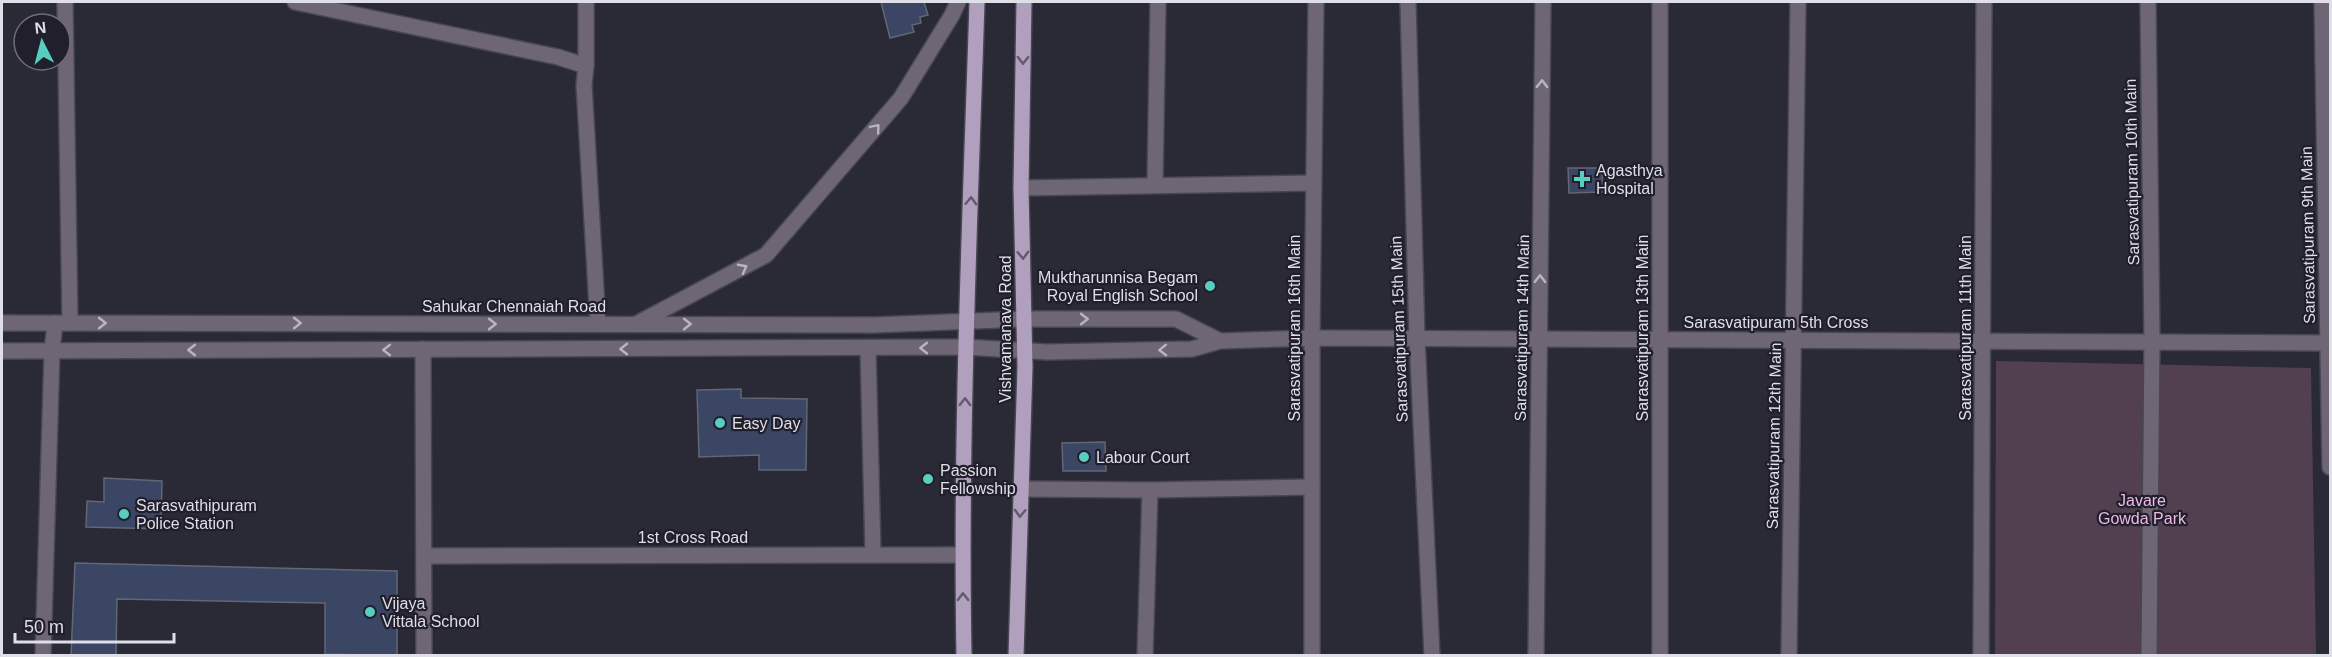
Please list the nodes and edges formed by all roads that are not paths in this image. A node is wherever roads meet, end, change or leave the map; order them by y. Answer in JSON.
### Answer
{"nodes":[{"id":1,"x":65,"y":2,"type":"edge"},
{"id":2,"x":295,"y":2,"type":"edge"},
{"id":3,"x":586,"y":2,"type":"edge"},
{"id":4,"x":958,"y":2,"type":"edge"},
{"id":5,"x":977,"y":2,"type":"edge"},
{"id":6,"x":1024,"y":2,"type":"edge"},
{"id":7,"x":1158,"y":2,"type":"edge"},
{"id":8,"x":1316,"y":2,"type":"edge"},
{"id":9,"x":1408,"y":2,"type":"edge"},
{"id":10,"x":1543,"y":2,"type":"edge"},
{"id":11,"x":1660,"y":2,"type":"edge"},
{"id":12,"x":1798,"y":2,"type":"edge"},
{"id":13,"x":1984,"y":2,"type":"edge"},
{"id":14,"x":2148,"y":2,"type":"edge"},
{"id":15,"x":2322,"y":2,"type":"edge"},
{"id":16,"x":586,"y":66,"type":"junction"},
{"id":17,"x":1313,"y":183,"type":"junction"},
{"id":18,"x":1155,"y":184,"type":"junction"},
{"id":19,"x":1021,"y":188,"type":"junction"},
{"id":20,"x":1026,"y":319,"type":"junction"},
{"id":21,"x":967,"y":322,"type":"junction"},
{"id":22,"x":2,"y":323,"type":"edge"},
{"id":23,"x":63,"y":323,"type":"junction"},
{"id":24,"x":598,"y":324,"type":"junction"},
{"id":25,"x":635,"y":324,"type":"junction"},
{"id":26,"x":1312,"y":338,"type":"junction"},
{"id":27,"x":1417,"y":338,"type":"junction"},
{"id":28,"x":1540,"y":338,"type":"junction"},
{"id":29,"x":1660,"y":339,"type":"junction"},
{"id":30,"x":1220,"y":340,"type":"junction"},
{"id":31,"x":1793,"y":340,"type":"junction"},
{"id":32,"x":1983,"y":341,"type":"junction"},
{"id":33,"x":2152,"y":342,"type":"junction"},
{"id":34,"x":2329,"y":344,"type":"edge"},
{"id":35,"x":966,"y":347,"type":"junction"},
{"id":36,"x":868,"y":348,"type":"junction"},
{"id":37,"x":423,"y":350,"type":"junction"},
{"id":38,"x":1024,"y":350,"type":"junction"},
{"id":39,"x":2,"y":351,"type":"edge"},
{"id":40,"x":52,"y":351,"type":"junction"},
{"id":41,"x":2331,"y":467,"type":"edge"},
{"id":42,"x":1312,"y":487,"type":"junction"},
{"id":43,"x":1021,"y":489,"type":"junction"},
{"id":44,"x":1150,"y":490,"type":"junction"},
{"id":45,"x":873,"y":554,"type":"junction"},
{"id":46,"x":962,"y":555,"type":"junction"},
{"id":47,"x":424,"y":556,"type":"junction"},
{"id":48,"x":43,"y":656,"type":"edge"},
{"id":49,"x":424,"y":656,"type":"edge"},
{"id":50,"x":964,"y":656,"type":"edge"},
{"id":51,"x":1016,"y":656,"type":"edge"},
{"id":52,"x":1145,"y":656,"type":"edge"},
{"id":53,"x":1312,"y":656,"type":"edge"},
{"id":54,"x":1432,"y":656,"type":"edge"},
{"id":55,"x":1536,"y":656,"type":"edge"},
{"id":56,"x":1660,"y":656,"type":"edge"},
{"id":57,"x":1789,"y":656,"type":"edge"},
{"id":58,"x":1981,"y":656,"type":"edge"},
{"id":59,"x":2149,"y":656,"type":"edge"}],
"edges":[{"from":1,"to":23,"type":"street"},
{"from":2,"to":16,"type":"street"},
{"from":3,"to":16,"type":"street"},
{"from":25,"to":4,"type":"street","one_way":true},
{"from":21,"to":5,"type":"main road","one_way":true},
{"from":6,"to":19,"type":"main road","name":"Vishvamanava Road","one_way":true},
{"from":7,"to":18,"type":"street"},
{"from":8,"to":17,"type":"street","name":"Sarasvatipuram 16th Main"},
{"from":9,"to":27,"type":"street","name":"Sarasvatipuram 15th Main"},
{"from":28,"to":10,"type":"street","name":"Sarasvatipuram 14th Main","one_way":true},
{"from":11,"to":29,"type":"street","name":"Sarasvatipuram 13th Main"},
{"from":12,"to":31,"type":"street","name":"Sarasvatipuram 12th Main"},
{"from":13,"to":32,"type":"street","name":"Sarasvatipuram 11th Main"},
{"from":14,"to":33,"type":"street","name":"Sarasvatipuram 10th Main"},
{"from":15,"to":34,"type":"street","name":"Sarasvatipuram 9th Main"},
{"from":16,"to":24,"type":"street"},
{"from":17,"to":18,"type":"street"},
{"from":17,"to":26,"type":"street","name":"Sarasvatipuram 16th Main"},
{"from":18,"to":19,"type":"street"},
{"from":19,"to":20,"type":"main road","name":"Vishvamanava Road","one_way":true},
{"from":20,"to":21,"type":"street","name":"Sahukar Chennaiah Road"},
{"from":20,"to":30,"type":"street","name":"Sarasvatipuram 5th Cross","one_way":true},
{"from":20,"to":38,"type":"main road","name":"Vishvamanava Road"},
{"from":25,"to":21,"type":"street","name":"Sahukar Chennaiah Road","one_way":true},
{"from":21,"to":35,"type":"main road"},
{"from":22,"to":23,"type":"street","name":"Sahukar Chennaiah Road"},
{"from":23,"to":24,"type":"street","name":"Sahukar Chennaiah Road","one_way":true},
{"from":23,"to":40,"type":"street"},
{"from":24,"to":25,"type":"street","name":"Sahukar Chennaiah Road"},
{"from":26,"to":27,"type":"street","name":"Sarasvatipuram 5th Cross"},
{"from":26,"to":30,"type":"street","name":"Sarasvatipuram 5th Cross"},
{"from":26,"to":42,"type":"street","name":"Sarasvatipuram 16th Main"},
{"from":27,"to":28,"type":"street","name":"Sarasvatipuram 5th Cross"},
{"from":27,"to":54,"type":"street","name":"Sarasvatipuram 15th Main"},
{"from":28,"to":29,"type":"street","name":"Sarasvatipuram 5th Cross"},
{"from":28,"to":55,"type":"street","name":"Sarasvatipuram 14th Main"},
{"from":29,"to":31,"type":"street","name":"Sarasvatipuram 5th Cross"},
{"from":29,"to":56,"type":"street","name":"Sarasvatipuram 13th Main"},
{"from":30,"to":38,"type":"street","name":"Sarasvatipuram 5th Cross","one_way":true},
{"from":31,"to":32,"type":"street","name":"Sarasvatipuram 5th Cross"},
{"from":31,"to":57,"type":"street","name":"Sarasvatipuram 12th Main"},
{"from":32,"to":33,"type":"street","name":"Sarasvatipuram 5th Cross"},
{"from":32,"to":58,"type":"street","name":"Sarasvatipuram 11th Main"},
{"from":33,"to":34,"type":"street","name":"Sarasvatipuram 5th Cross"},
{"from":33,"to":59,"type":"street","name":"Sarasvatipuram 10th Main"},
{"from":34,"to":41,"type":"street","name":"Sarasvatipuram 9th Main"},
{"from":35,"to":36,"type":"street","one_way":true},
{"from":35,"to":38,"type":"street"},
{"from":46,"to":35,"type":"main road","one_way":true},
{"from":36,"to":37,"type":"street","one_way":true},
{"from":36,"to":45,"type":"street"},
{"from":37,"to":40,"type":"street","one_way":true},
{"from":37,"to":47,"type":"street"},
{"from":38,"to":43,"type":"main road","name":"Vishvamanava Road"},
{"from":39,"to":40,"type":"street"},
{"from":40,"to":48,"type":"street"},
{"from":42,"to":44,"type":"street"},
{"from":42,"to":53,"type":"street","name":"Sarasvatipuram 16th Main"},
{"from":43,"to":44,"type":"street"},
{"from":43,"to":51,"type":"main road","name":"Vishvamanava Road","one_way":true},
{"from":44,"to":52,"type":"street"},
{"from":45,"to":46,"type":"street","name":"1st Cross Road"},
{"from":45,"to":47,"type":"street","name":"1st Cross Road"},
{"from":50,"to":46,"type":"main road","one_way":true},
{"from":47,"to":49,"type":"street"}]}
